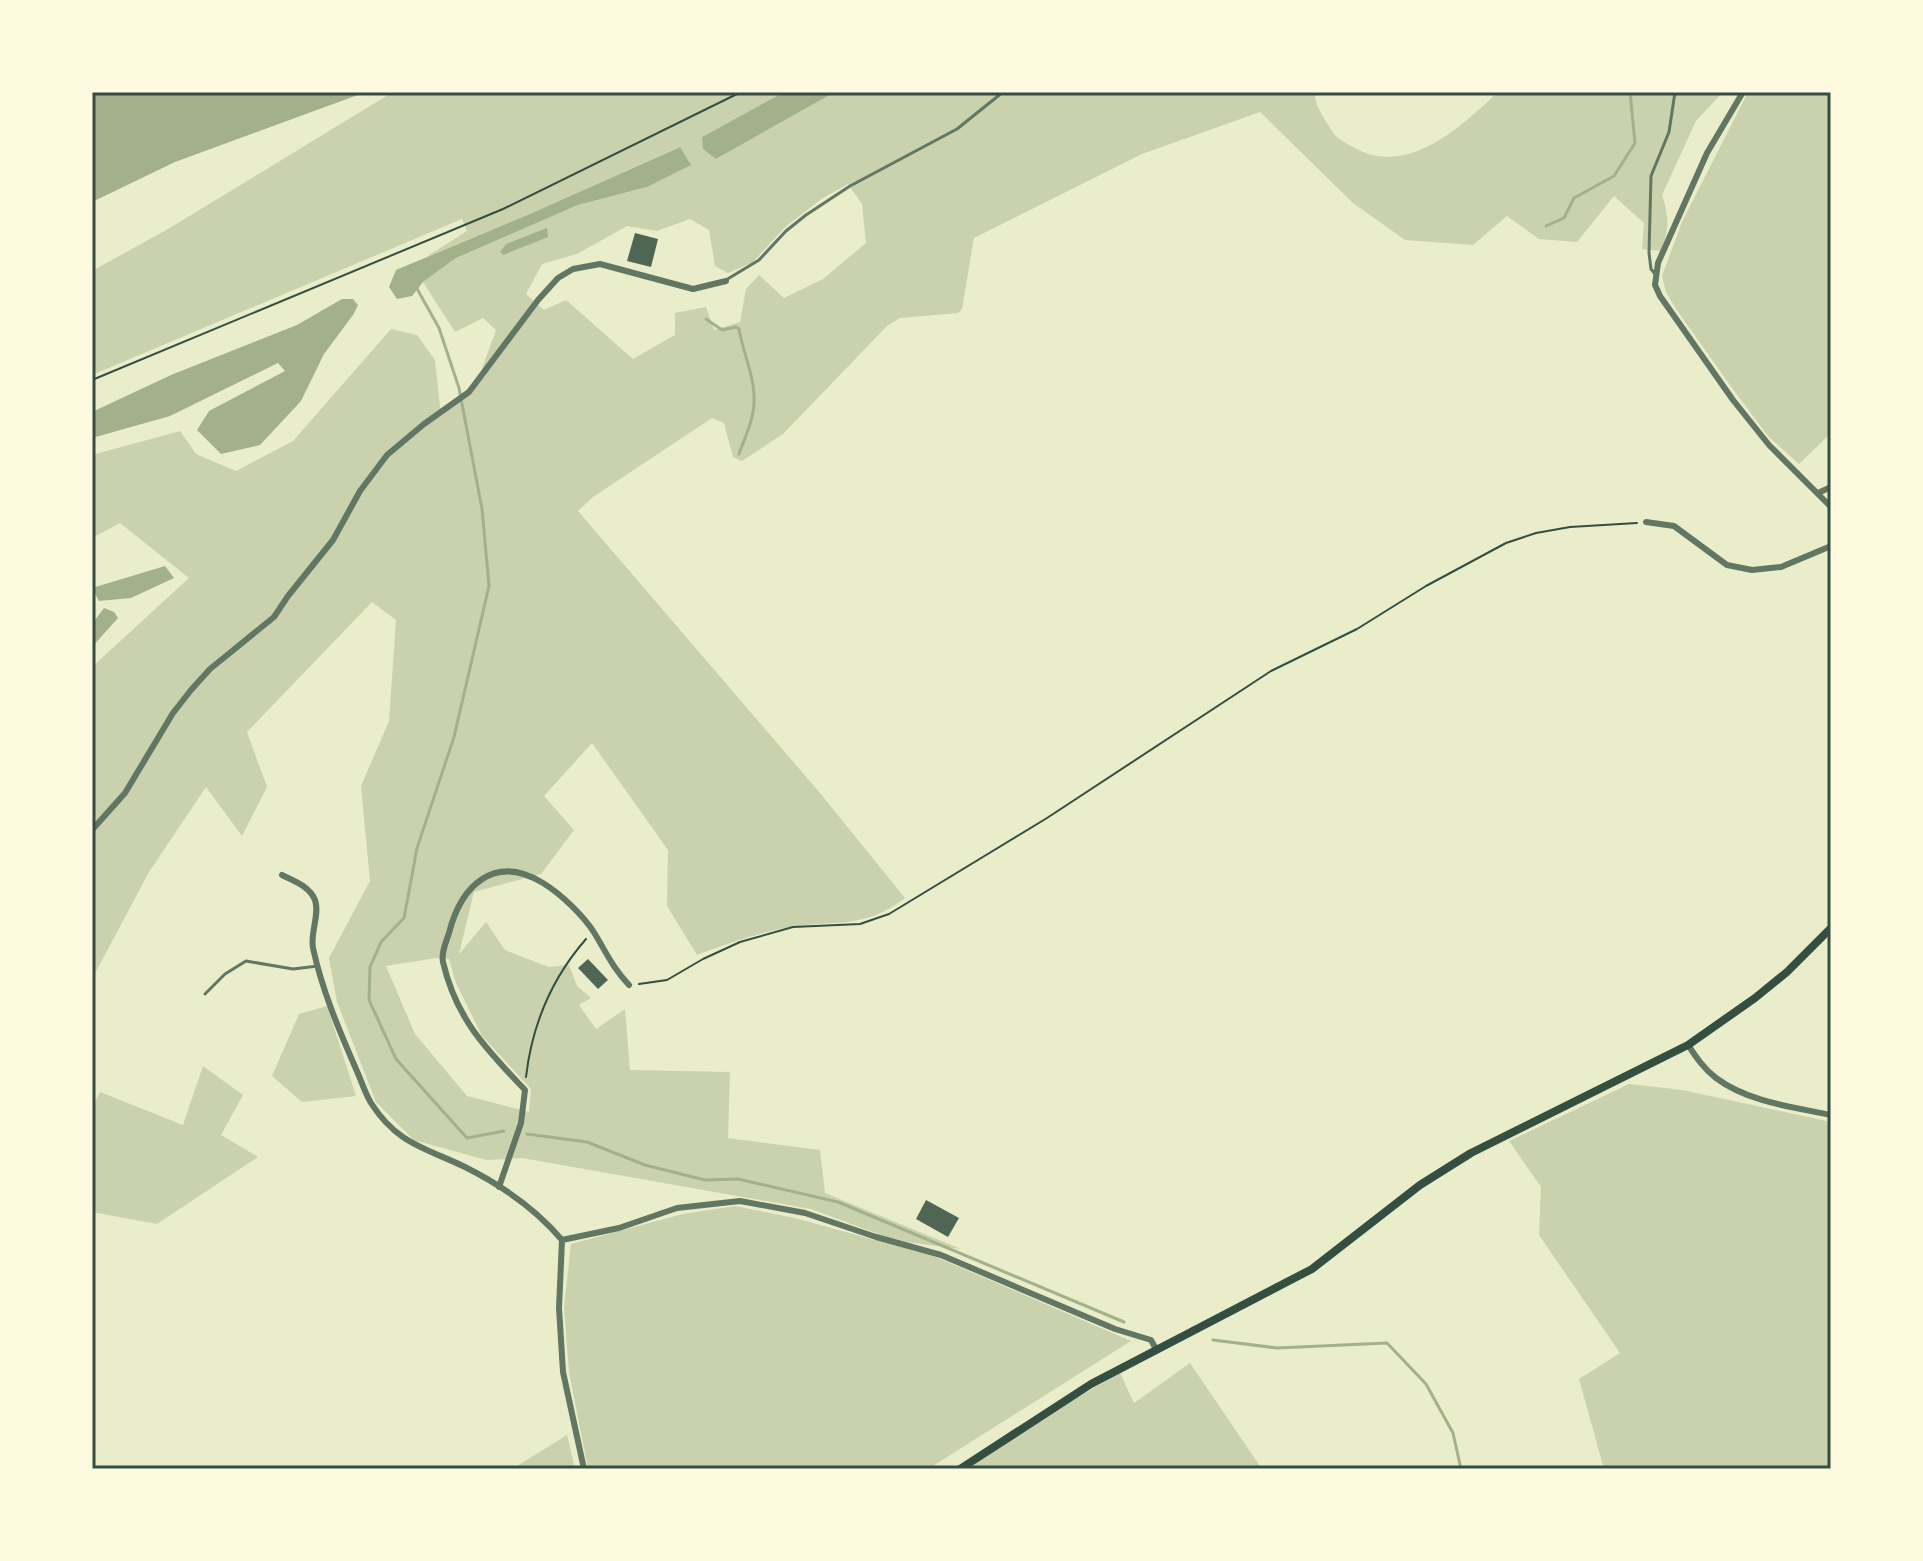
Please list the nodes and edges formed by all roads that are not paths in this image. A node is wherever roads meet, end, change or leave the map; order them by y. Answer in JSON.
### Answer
{"nodes":[{"id":1,"x":1003,"y":92,"type":"edge"},
{"id":2,"x":1675,"y":92,"type":"edge"},
{"id":3,"x":1743,"y":92,"type":"edge"},
{"id":4,"x":1655,"y":275,"type":"junction"},
{"id":5,"x":726,"y":281,"type":"joint"},
{"id":6,"x":1831,"y":487,"type":"edge"},
{"id":7,"x":1818,"y":493,"type":"junction"},
{"id":8,"x":1831,"y":507,"type":"edge"},
{"id":9,"x":1646,"y":522,"type":"road end"},
{"id":10,"x":1831,"y":546,"type":"edge"},
{"id":11,"x":92,"y":830,"type":"edge"},
{"id":12,"x":282,"y":875,"type":"dead end"},
{"id":13,"x":1831,"y":928,"type":"edge"},
{"id":14,"x":318,"y":966,"type":"junction"},
{"id":15,"x":629,"y":985,"type":"road end"},
{"id":16,"x":205,"y":994,"type":"dead end"},
{"id":17,"x":1688,"y":1045,"type":"junction"},
{"id":18,"x":1831,"y":1115,"type":"edge"},
{"id":19,"x":499,"y":1187,"type":"junction"},
{"id":20,"x":562,"y":1240,"type":"junction"},
{"id":21,"x":1156,"y":1349,"type":"junction"},
{"id":22,"x":584,"y":1469,"type":"edge"},
{"id":23,"x":960,"y":1469,"type":"edge"}],
"edges":[{"from":1,"to":5,"type":"lane"},
{"from":2,"to":4,"type":"lane"},
{"from":3,"to":4,"type":"street"},
{"from":4,"to":7,"type":"street"},
{"from":5,"to":11,"type":"street"},
{"from":6,"to":7,"type":"street"},
{"from":7,"to":8,"type":"street"},
{"from":9,"to":10,"type":"street"},
{"from":12,"to":14,"type":"street"},
{"from":13,"to":17,"type":"main road"},
{"from":14,"to":16,"type":"lane"},
{"from":14,"to":19,"type":"street"},
{"from":15,"to":19,"type":"street"},
{"from":17,"to":18,"type":"street"},
{"from":17,"to":21,"type":"main road"},
{"from":19,"to":20,"type":"street"},
{"from":20,"to":21,"type":"street"},
{"from":20,"to":22,"type":"street"},
{"from":21,"to":23,"type":"main road"}]}
